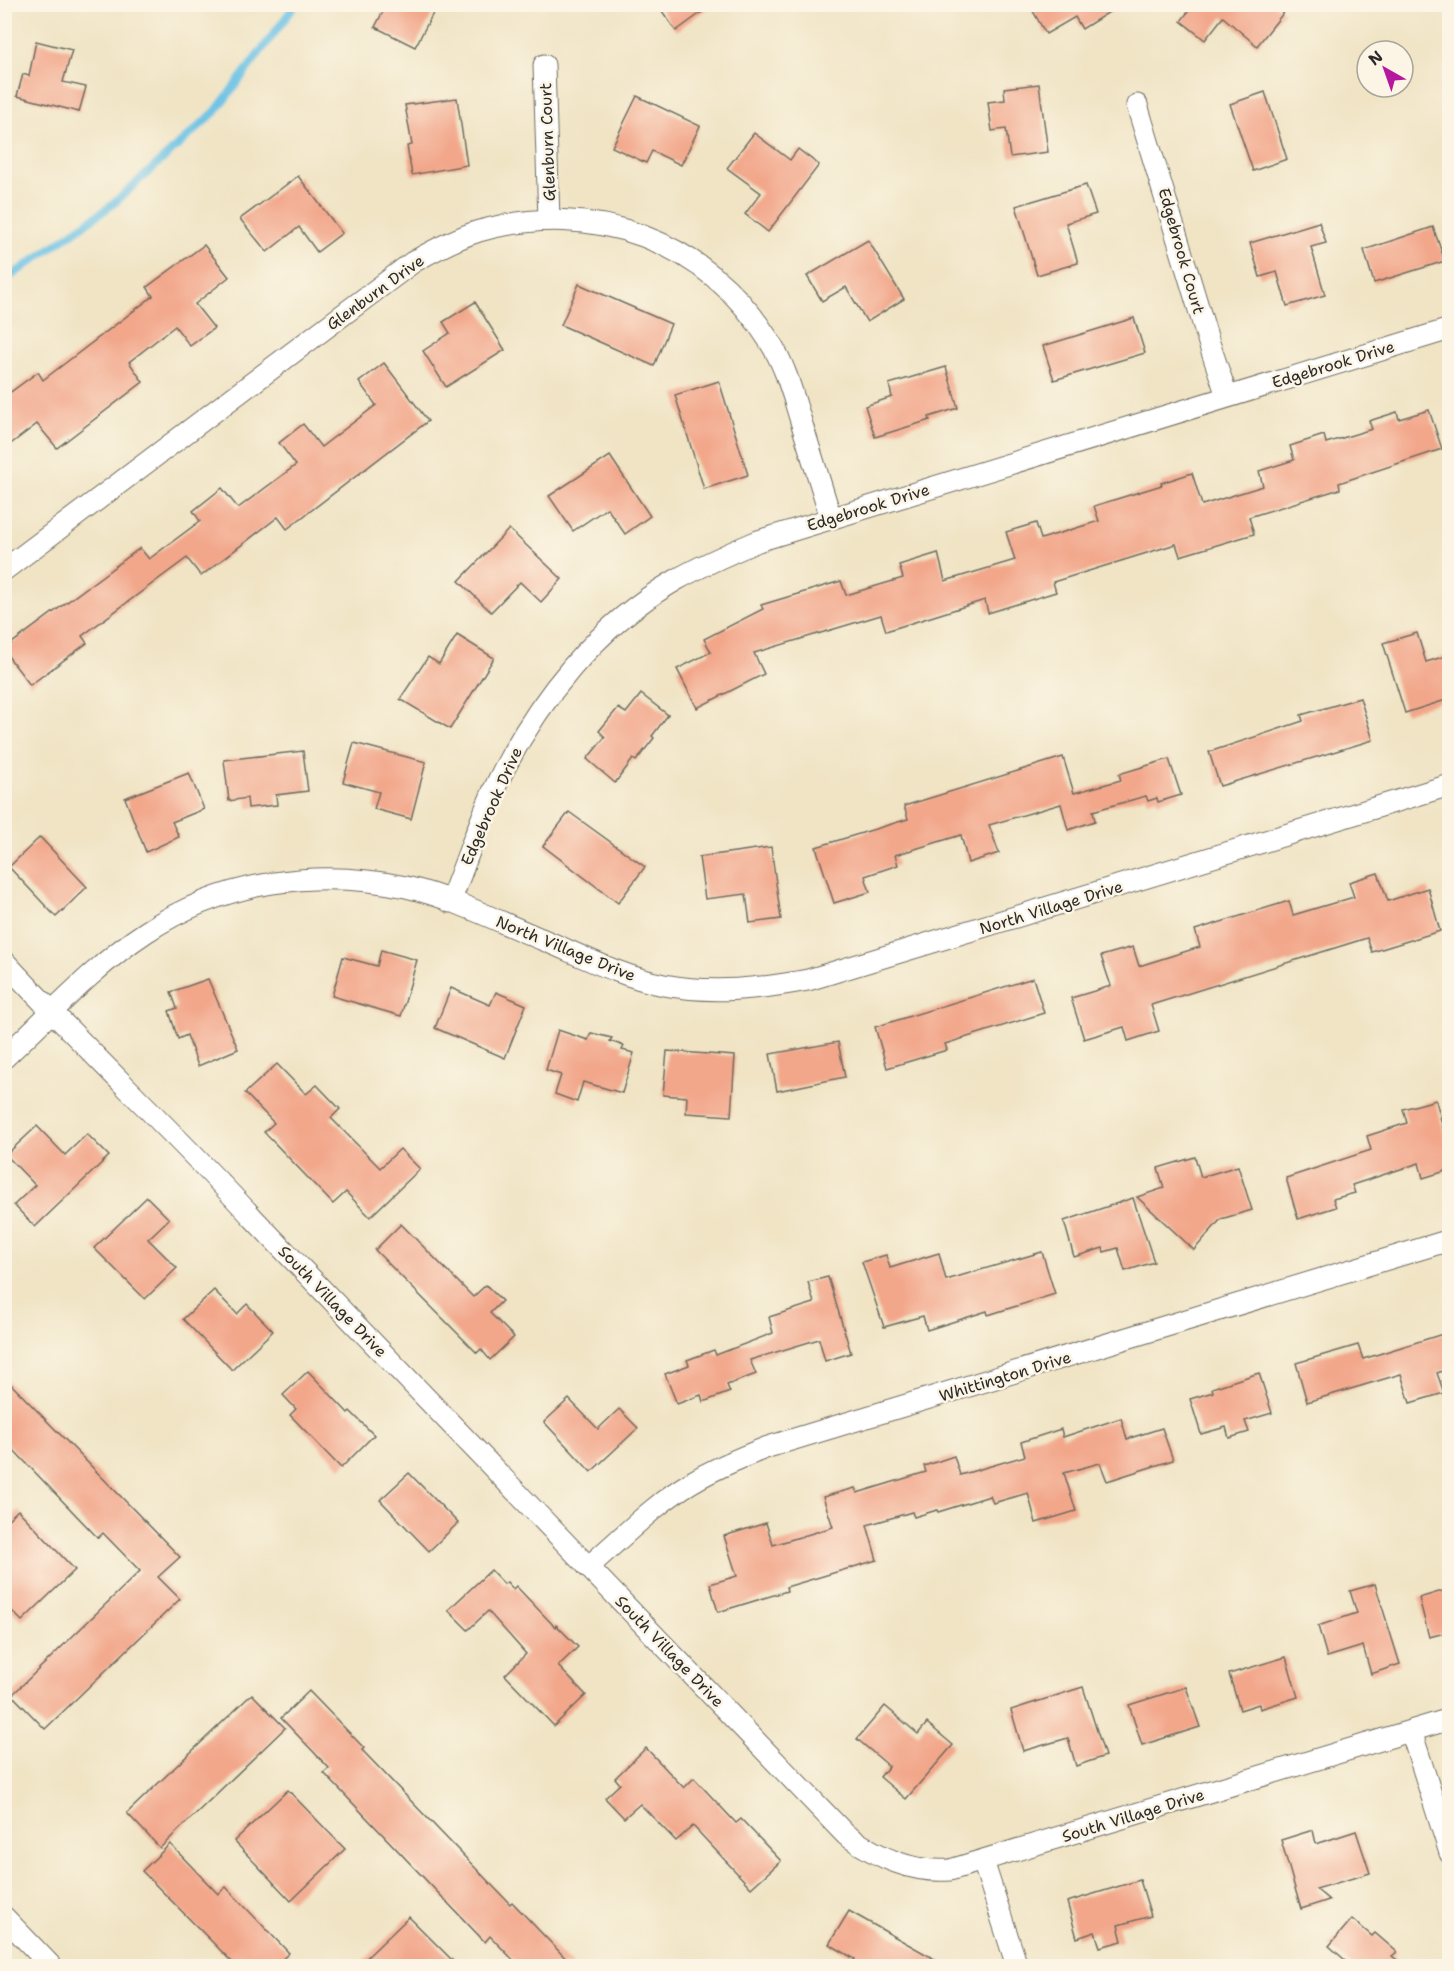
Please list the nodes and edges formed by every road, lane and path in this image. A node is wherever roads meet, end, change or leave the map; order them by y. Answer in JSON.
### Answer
{"nodes":[{"id":1,"x":544,"y":65,"type":"dead end"},
{"id":2,"x":1137,"y":105,"type":"dead end"},
{"id":3,"x":549,"y":219,"type":"junction"},
{"id":4,"x":1449,"y":329,"type":"edge"},
{"id":5,"x":1227,"y":396,"type":"junction"},
{"id":6,"x":831,"y":518,"type":"junction"},
{"id":7,"x":4,"y":570,"type":"edge"},
{"id":8,"x":1449,"y":785,"type":"edge"},
{"id":9,"x":450,"y":902,"type":"junction"},
{"id":10,"x":4,"y":961,"type":"edge"},
{"id":11,"x":52,"y":1012,"type":"junction"},
{"id":12,"x":4,"y":1058,"type":"edge"},
{"id":13,"x":1449,"y":1240,"type":"edge"},
{"id":14,"x":588,"y":1567,"type":"junction"},
{"id":15,"x":1449,"y":1719,"type":"edge"},
{"id":16,"x":1411,"y":1731,"type":"junction"},
{"id":17,"x":1449,"y":1853,"type":"edge"},
{"id":18,"x":983,"y":1861,"type":"junction"},
{"id":19,"x":4,"y":1917,"type":"edge"},
{"id":20,"x":51,"y":1966,"type":"edge"},
{"id":21,"x":1017,"y":1966,"type":"edge"}],
"edges":[{"from":1,"to":3,"type":"street","name":"Glenburn Court"},
{"from":2,"to":5,"type":"street","name":"Edgebrook Court"},
{"from":3,"to":6,"type":"street","name":"Glenburn Drive"},
{"from":3,"to":7,"type":"street","name":"Glenburn Drive"},
{"from":4,"to":5,"type":"street","name":"Edgebrook Drive"},
{"from":5,"to":6,"type":"street","name":"Edgebrook Drive"},
{"from":6,"to":9,"type":"street","name":"Edgebrook Drive"},
{"from":8,"to":9,"type":"street","name":"North Village Drive"},
{"from":9,"to":11,"type":"street","name":"North Village Drive"},
{"from":10,"to":11,"type":"street"},
{"from":11,"to":12,"type":"street","name":"North Village Drive"},
{"from":11,"to":14,"type":"street","name":"South Village Drive"},
{"from":13,"to":14,"type":"street","name":"Whittington Drive"},
{"from":14,"to":18,"type":"street","name":"South Village Drive"},
{"from":15,"to":16,"type":"street","name":"South Village Drive"},
{"from":16,"to":17,"type":"street"},
{"from":16,"to":18,"type":"street","name":"South Village Drive"},
{"from":18,"to":21,"type":"street"},
{"from":19,"to":20,"type":"street"}]}
